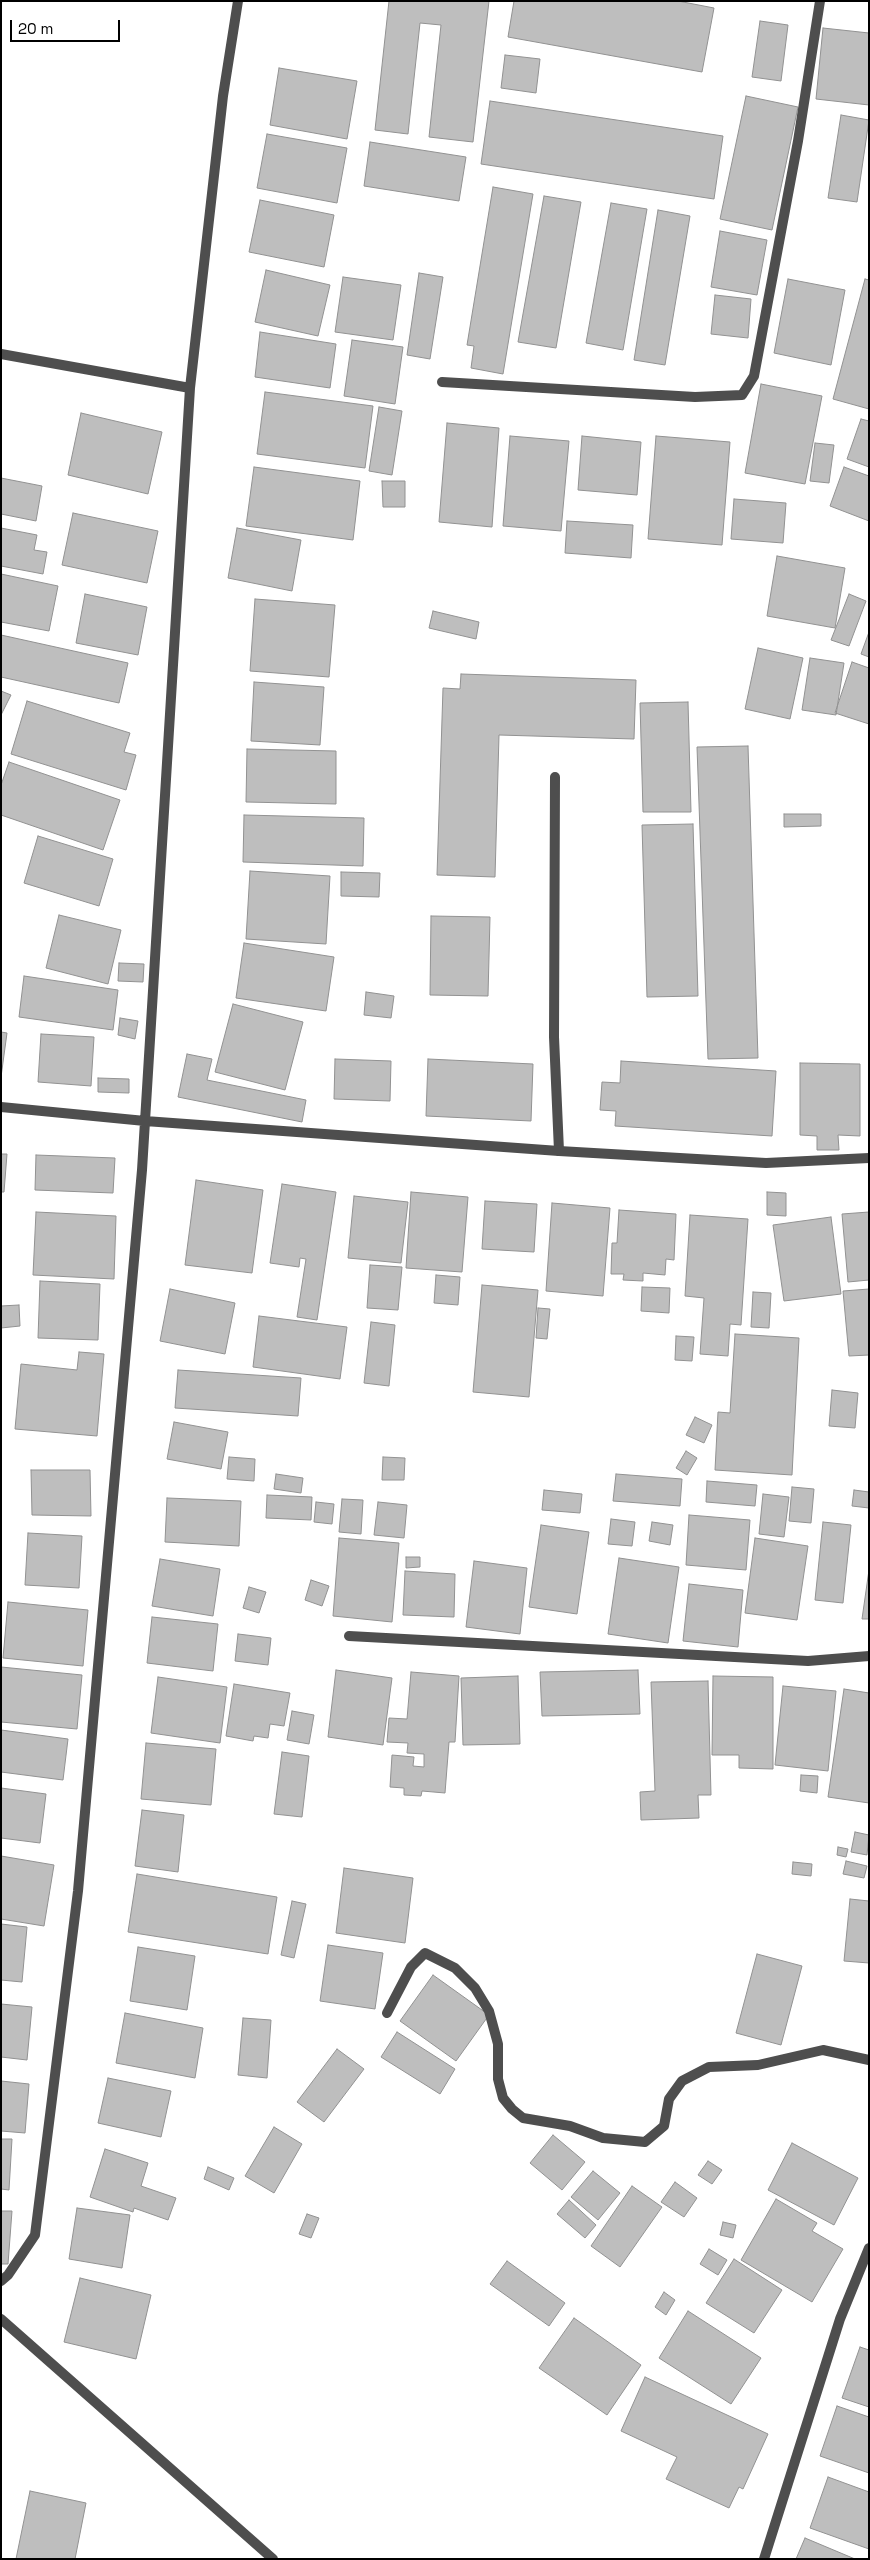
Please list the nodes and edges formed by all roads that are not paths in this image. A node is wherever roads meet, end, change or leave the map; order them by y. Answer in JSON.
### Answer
{"nodes":[{"id":1,"x":238,"y":1,"type":"edge"},
{"id":2,"x":820,"y":1,"type":"edge"},
{"id":3,"x":1,"y":354,"type":"edge"},
{"id":4,"x":442,"y":382,"type":"dead end"},
{"id":5,"x":190,"y":388,"type":"junction"},
{"id":6,"x":556,"y":777,"type":"dead end"},
{"id":7,"x":1,"y":1107,"type":"edge"},
{"id":8,"x":145,"y":1121,"type":"junction"},
{"id":9,"x":558,"y":1151,"type":"junction"},
{"id":10,"x":869,"y":1158,"type":"edge"},
{"id":11,"x":349,"y":1636,"type":"dead end"},
{"id":12,"x":869,"y":1656,"type":"edge"},
{"id":13,"x":387,"y":2012,"type":"dead end"},
{"id":14,"x":869,"y":2060,"type":"edge"},
{"id":15,"x":869,"y":2248,"type":"edge"},
{"id":16,"x":1,"y":2280,"type":"edge"},
{"id":17,"x":1,"y":2319,"type":"edge"},
{"id":18,"x":273,"y":2559,"type":"edge"},
{"id":19,"x":764,"y":2559,"type":"edge"}],
"edges":[{"from":1,"to":5,"type":"street"},
{"from":2,"to":4,"type":"street"},
{"from":3,"to":5,"type":"street"},
{"from":5,"to":8,"type":"street"},
{"from":6,"to":9,"type":"street"},
{"from":7,"to":8,"type":"street"},
{"from":8,"to":9,"type":"street"},
{"from":8,"to":16,"type":"street"},
{"from":9,"to":10,"type":"street"},
{"from":11,"to":12,"type":"street"},
{"from":13,"to":14,"type":"street"},
{"from":15,"to":19,"type":"street"},
{"from":17,"to":18,"type":"street"}]}
